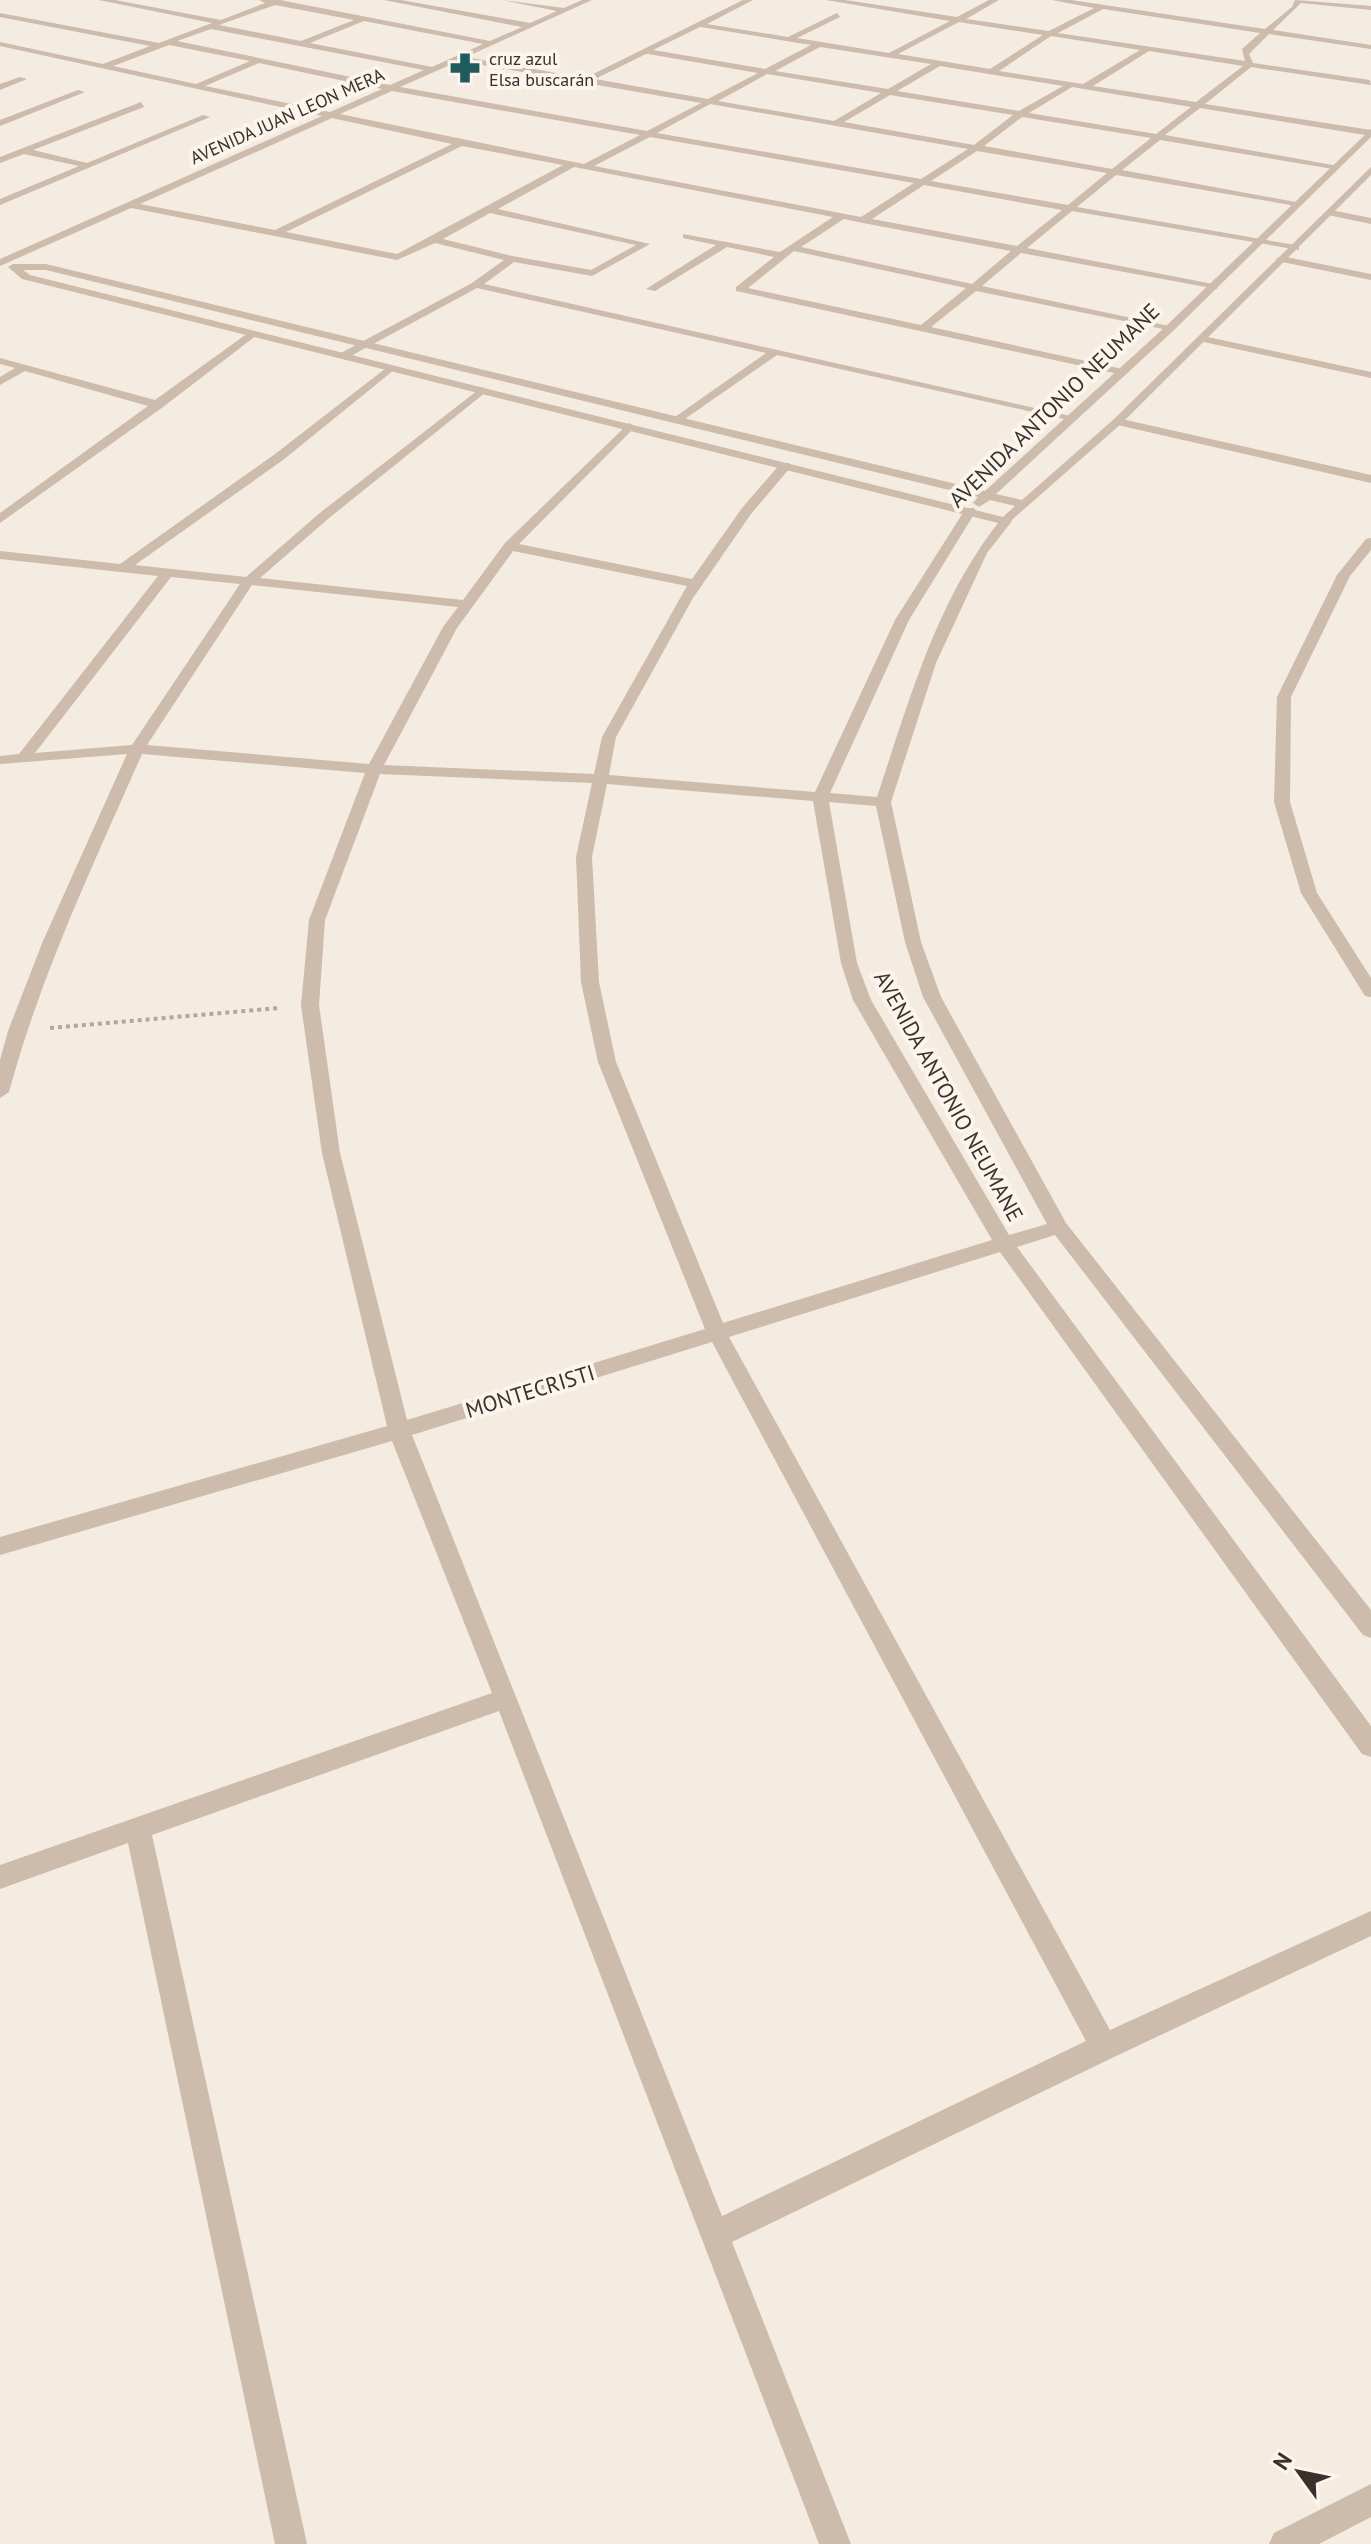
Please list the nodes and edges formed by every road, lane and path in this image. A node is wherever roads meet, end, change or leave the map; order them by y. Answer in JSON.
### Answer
{"nodes":[{"id":1,"x":103,"y":0,"type":"edge"},
{"id":2,"x":263,"y":0,"type":"edge"},
{"id":3,"x":388,"y":0,"type":"edge"},
{"id":4,"x":506,"y":0,"type":"edge"},
{"id":5,"x":588,"y":0,"type":"edge"},
{"id":6,"x":749,"y":0,"type":"edge"},
{"id":7,"x":830,"y":0,"type":"edge"},
{"id":8,"x":995,"y":0,"type":"edge"},
{"id":9,"x":1056,"y":0,"type":"edge"},
{"id":10,"x":1300,"y":0,"type":"edge"},
{"id":11,"x":276,"y":1,"type":"edge"},
{"id":12,"x":1361,"y":3,"type":"edge"},
{"id":13,"x":414,"y":5,"type":"junction"},
{"id":14,"x":1102,"y":7,"type":"junction"},
{"id":15,"x":1371,"y":8,"type":"edge"},
{"id":16,"x":400,"y":10,"type":"dead end"},
{"id":17,"x":564,"y":10,"type":"junction"},
{"id":18,"x":0,"y":15,"type":"edge"},
{"id":19,"x":386,"y":15,"type":"dead end"},
{"id":20,"x":837,"y":15,"type":"dead end"},
{"id":21,"x":367,"y":20,"type":"junction"},
{"id":22,"x":960,"y":21,"type":"junction"},
{"id":23,"x":221,"y":22,"type":"junction"},
{"id":24,"x":701,"y":25,"type":"junction"},
{"id":25,"x":210,"y":26,"type":"junction"},
{"id":26,"x":532,"y":26,"type":"junction"},
{"id":27,"x":1267,"y":31,"type":"junction"},
{"id":28,"x":1048,"y":35,"type":"junction"},
{"id":29,"x":789,"y":39,"type":"junction"},
{"id":30,"x":164,"y":43,"type":"junction"},
{"id":31,"x":489,"y":43,"type":"junction"},
{"id":32,"x":0,"y":44,"type":"edge"},
{"id":33,"x":301,"y":44,"type":"junction"},
{"id":34,"x":819,"y":44,"type":"junction"},
{"id":35,"x":1371,"y":47,"type":"edge"},
{"id":36,"x":1146,"y":50,"type":"junction"},
{"id":37,"x":648,"y":52,"type":"junction"},
{"id":38,"x":891,"y":55,"type":"junction"},
{"id":39,"x":456,"y":58,"type":"junction"},
{"id":40,"x":260,"y":60,"type":"junction"},
{"id":41,"x":939,"y":63,"type":"junction"},
{"id":42,"x":1250,"y":64,"type":"junction"},
{"id":43,"x":105,"y":66,"type":"junction"},
{"id":44,"x":431,"y":69,"type":"junction"},
{"id":45,"x":766,"y":71,"type":"junction"},
{"id":46,"x":993,"y":71,"type":"junction"},
{"id":47,"x":23,"y":79,"type":"dead end"},
{"id":48,"x":585,"y":81,"type":"junction"},
{"id":49,"x":1370,"y":83,"type":"edge"},
{"id":50,"x":1072,"y":84,"type":"junction"},
{"id":51,"x":199,"y":85,"type":"junction"},
{"id":52,"x":1086,"y":86,"type":"junction"},
{"id":53,"x":0,"y":87,"type":"edge"},
{"id":54,"x":390,"y":88,"type":"junction"},
{"id":55,"x":888,"y":91,"type":"junction"},
{"id":56,"x":81,"y":92,"type":"dead end"},
{"id":57,"x":706,"y":102,"type":"junction"},
{"id":58,"x":1199,"y":104,"type":"junction"},
{"id":59,"x":141,"y":105,"type":"dead end"},
{"id":60,"x":1022,"y":113,"type":"junction"},
{"id":61,"x":328,"y":115,"type":"junction"},
{"id":62,"x":206,"y":117,"type":"dead end"},
{"id":63,"x":0,"y":123,"type":"edge"},
{"id":64,"x":836,"y":123,"type":"junction"},
{"id":65,"x":648,"y":133,"type":"junction"},
{"id":66,"x":1371,"y":133,"type":"edge"},
{"id":67,"x":1162,"y":136,"type":"junction"},
{"id":68,"x":461,"y":143,"type":"junction"},
{"id":69,"x":0,"y":146,"type":"edge"},
{"id":70,"x":977,"y":147,"type":"junction"},
{"id":71,"x":23,"y":151,"type":"junction"},
{"id":72,"x":0,"y":160,"type":"edge"},
{"id":73,"x":87,"y":165,"type":"junction"},
{"id":74,"x":571,"y":165,"type":"junction"},
{"id":75,"x":1333,"y":166,"type":"junction"},
{"id":76,"x":585,"y":167,"type":"junction"},
{"id":77,"x":109,"y":170,"type":"dead end"},
{"id":78,"x":1115,"y":171,"type":"junction"},
{"id":79,"x":1369,"y":173,"type":"edge"},
{"id":80,"x":921,"y":180,"type":"junction"},
{"id":81,"x":0,"y":202,"type":"edge"},
{"id":82,"x":1296,"y":203,"type":"junction"},
{"id":83,"x":127,"y":204,"type":"junction"},
{"id":84,"x":1071,"y":207,"type":"junction"},
{"id":85,"x":490,"y":210,"type":"junction"},
{"id":86,"x":1331,"y":213,"type":"junction"},
{"id":87,"x":842,"y":216,"type":"junction"},
{"id":88,"x":863,"y":220,"type":"junction"},
{"id":89,"x":1371,"y":221,"type":"edge"},
{"id":90,"x":275,"y":234,"type":"junction"},
{"id":91,"x":686,"y":236,"type":"dead end"},
{"id":92,"x":434,"y":240,"type":"junction"},
{"id":93,"x":1261,"y":242,"type":"junction"},
{"id":94,"x":725,"y":244,"type":"junction"},
{"id":95,"x":1295,"y":248,"type":"junction"},
{"id":96,"x":1019,"y":250,"type":"junction"},
{"id":97,"x":787,"y":252,"type":"junction"},
{"id":98,"x":512,"y":259,"type":"junction"},
{"id":99,"x":1281,"y":259,"type":"junction"},
{"id":100,"x":4,"y":265,"type":"edge"},
{"id":101,"x":1371,"y":277,"type":"edge"},
{"id":102,"x":476,"y":285,"type":"junction"},
{"id":103,"x":975,"y":286,"type":"junction"},
{"id":104,"x":1213,"y":287,"type":"junction"},
{"id":105,"x":651,"y":289,"type":"dead end"},
{"id":106,"x":924,"y":328,"type":"junction"},
{"id":107,"x":1169,"y":329,"type":"junction"},
{"id":108,"x":252,"y":335,"type":"junction"},
{"id":109,"x":1203,"y":339,"type":"junction"},
{"id":110,"x":368,"y":343,"type":"junction"},
{"id":111,"x":776,"y":351,"type":"junction"},
{"id":112,"x":343,"y":356,"type":"junction"},
{"id":113,"x":0,"y":361,"type":"edge"},
{"id":114,"x":25,"y":367,"type":"junction"},
{"id":115,"x":390,"y":368,"type":"junction"},
{"id":116,"x":1123,"y":372,"type":"junction"},
{"id":117,"x":1371,"y":375,"type":"edge"},
{"id":118,"x":0,"y":382,"type":"edge"},
{"id":119,"x":482,"y":390,"type":"junction"},
{"id":120,"x":159,"y":405,"type":"junction"},
{"id":121,"x":1073,"y":418,"type":"junction"},
{"id":122,"x":679,"y":419,"type":"junction"},
{"id":123,"x":1117,"y":422,"type":"junction"},
{"id":124,"x":629,"y":427,"type":"junction"},
{"id":125,"x":785,"y":466,"type":"junction"},
{"id":126,"x":1371,"y":479,"type":"edge"},
{"id":127,"x":987,"y":497,"type":"junction"},
{"id":128,"x":1022,"y":504,"type":"junction"},
{"id":129,"x":970,"y":511,"type":"junction"},
{"id":130,"x":0,"y":519,"type":"edge"},
{"id":131,"x":1006,"y":521,"type":"junction"},
{"id":132,"x":1371,"y":542,"type":"edge"},
{"id":133,"x":510,"y":546,"type":"junction"},
{"id":134,"x":0,"y":555,"type":"edge"},
{"id":135,"x":124,"y":567,"type":"junction"},
{"id":136,"x":167,"y":573,"type":"junction"},
{"id":137,"x":247,"y":583,"type":"junction"},
{"id":138,"x":696,"y":584,"type":"junction"},
{"id":139,"x":467,"y":604,"type":"junction"},
{"id":140,"x":137,"y":749,"type":"junction"},
{"id":141,"x":0,"y":760,"type":"edge"},
{"id":142,"x":22,"y":760,"type":"junction"},
{"id":143,"x":374,"y":769,"type":"junction"},
{"id":144,"x":601,"y":779,"type":"junction"},
{"id":145,"x":820,"y":797,"type":"junction"},
{"id":146,"x":883,"y":802,"type":"junction"},
{"id":147,"x":1371,"y":992,"type":"edge"},
{"id":148,"x":310,"y":1005,"type":"junction"},
{"id":149,"x":17,"y":1031,"type":"junction"},
{"id":150,"x":0,"y":1092,"type":"edge"},
{"id":151,"x":1059,"y":1227,"type":"junction"},
{"id":152,"x":1005,"y":1245,"type":"junction"},
{"id":153,"x":717,"y":1333,"type":"junction"},
{"id":154,"x":399,"y":1431,"type":"junction"},
{"id":155,"x":0,"y":1546,"type":"edge"},
{"id":156,"x":1371,"y":1628,"type":"edge"},
{"id":157,"x":506,"y":1698,"type":"junction"},
{"id":158,"x":1371,"y":1746,"type":"edge"},
{"id":159,"x":138,"y":1829,"type":"junction"},
{"id":160,"x":0,"y":1877,"type":"edge"},
{"id":161,"x":1371,"y":1923,"type":"edge"},
{"id":162,"x":1104,"y":2047,"type":"junction"},
{"id":163,"x":715,"y":2235,"type":"junction"},
{"id":164,"x":1371,"y":2500,"type":"edge"},
{"id":165,"x":291,"y":2544,"type":"edge"},
{"id":166,"x":835,"y":2544,"type":"edge"},
{"id":167,"x":1285,"y":2544,"type":"edge"}],
"edges":[{"from":1,"to":23,"type":"street"},
{"from":2,"to":11,"type":"street"},
{"from":3,"to":13,"type":"street"},
{"from":4,"to":17,"type":"street"},
{"from":5,"to":17,"type":"street","name":"AVENIDA JUAN LEON MERA"},
{"from":6,"to":24,"type":"street"},
{"from":7,"to":22,"type":"street"},
{"from":8,"to":22,"type":"street"},
{"from":9,"to":14,"type":"street"},
{"from":10,"to":12,"type":"street"},
{"from":10,"to":27,"type":"street"},
{"from":11,"to":21,"type":"street"},
{"from":11,"to":23,"type":"street"},
{"from":12,"to":15,"type":"street"},
{"from":13,"to":16,"type":"street"},
{"from":13,"to":26,"type":"street"},
{"from":14,"to":27,"type":"street"},
{"from":14,"to":28,"type":"street"},
{"from":17,"to":26,"type":"street","name":"AVENIDA JUAN LEON MERA"},
{"from":18,"to":30,"type":"street"},
{"from":19,"to":21,"type":"street"},
{"from":20,"to":29,"type":"street"},
{"from":21,"to":31,"type":"street"},
{"from":21,"to":33,"type":"street"},
{"from":22,"to":28,"type":"street"},
{"from":22,"to":38,"type":"street"},
{"from":23,"to":25,"type":"street"},
{"from":24,"to":29,"type":"street"},
{"from":24,"to":37,"type":"street"},
{"from":25,"to":30,"type":"street"},
{"from":25,"to":33,"type":"street"},
{"from":26,"to":31,"type":"street","name":"AVENIDA JUAN LEON MERA"},
{"from":27,"to":35,"type":"street"},
{"from":27,"to":42,"type":"street"},
{"from":28,"to":36,"type":"street"},
{"from":28,"to":46,"type":"street"},
{"from":29,"to":34,"type":"street"},
{"from":30,"to":40,"type":"street"},
{"from":30,"to":43,"type":"street"},
{"from":31,"to":39,"type":"street","name":"AVENIDA JUAN LEON MERA"},
{"from":32,"to":43,"type":"street"},
{"from":33,"to":44,"type":"street"},
{"from":34,"to":38,"type":"street"},
{"from":34,"to":45,"type":"street"},
{"from":36,"to":42,"type":"street"},
{"from":36,"to":52,"type":"street"},
{"from":37,"to":45,"type":"street"},
{"from":37,"to":48,"type":"street"},
{"from":38,"to":41,"type":"street"},
{"from":39,"to":44,"type":"street","name":"AVENIDA JUAN LEON MERA"},
{"from":39,"to":48,"type":"street"},
{"from":40,"to":51,"type":"street"},
{"from":40,"to":54,"type":"street"},
{"from":41,"to":46,"type":"street"},
{"from":41,"to":55,"type":"street"},
{"from":42,"to":49,"type":"street"},
{"from":42,"to":58,"type":"street"},
{"from":43,"to":51,"type":"street"},
{"from":44,"to":54,"type":"street","name":"AVENIDA JUAN LEON MERA"},
{"from":45,"to":55,"type":"street"},
{"from":45,"to":57,"type":"street"},
{"from":46,"to":50,"type":"street"},
{"from":47,"to":53,"type":"street"},
{"from":48,"to":57,"type":"street"},
{"from":50,"to":52,"type":"street"},
{"from":50,"to":60,"type":"street"},
{"from":51,"to":61,"type":"street"},
{"from":52,"to":58,"type":"street"},
{"from":54,"to":61,"type":"street","name":"AVENIDA JUAN LEON MERA"},
{"from":54,"to":65,"type":"street"},
{"from":55,"to":60,"type":"street"},
{"from":55,"to":64,"type":"street"},
{"from":56,"to":63,"type":"street"},
{"from":57,"to":64,"type":"street"},
{"from":57,"to":65,"type":"street"},
{"from":58,"to":66,"type":"street"},
{"from":58,"to":67,"type":"street"},
{"from":59,"to":71,"type":"street"},
{"from":60,"to":67,"type":"street"},
{"from":60,"to":70,"type":"street"},
{"from":61,"to":68,"type":"street"},
{"from":61,"to":83,"type":"street","name":"AVENIDA JUAN LEON MERA"},
{"from":62,"to":73,"type":"street"},
{"from":64,"to":70,"type":"street"},
{"from":65,"to":76,"type":"street"},
{"from":65,"to":80,"type":"street"},
{"from":66,"to":75,"type":"street","name":"AVENIDA ANTONIO NEUMANE"},
{"from":67,"to":75,"type":"street"},
{"from":67,"to":78,"type":"street"},
{"from":68,"to":74,"type":"street"},
{"from":68,"to":90,"type":"street"},
{"from":69,"to":71,"type":"street"},
{"from":70,"to":78,"type":"street"},
{"from":70,"to":80,"type":"street"},
{"from":71,"to":72,"type":"street"},
{"from":71,"to":73,"type":"street"},
{"from":73,"to":77,"type":"street"},
{"from":73,"to":81,"type":"street"},
{"from":74,"to":76,"type":"street"},
{"from":74,"to":85,"type":"street"},
{"from":75,"to":82,"type":"street","name":"AVENIDA ANTONIO NEUMANE"},
{"from":76,"to":87,"type":"street"},
{"from":78,"to":82,"type":"street"},
{"from":78,"to":84,"type":"street"},
{"from":79,"to":86,"type":"street"},
{"from":80,"to":84,"type":"street"},
{"from":80,"to":88,"type":"street"},
{"from":82,"to":93,"type":"street","name":"AVENIDA ANTONIO NEUMANE"},
{"from":83,"to":90,"type":"street"},
{"from":83,"to":100,"type":"street","name":"AVENIDA JUAN LEON MERA"},
{"from":84,"to":93,"type":"street"},
{"from":84,"to":96,"type":"street"},
{"from":85,"to":92,"type":"street"},
{"from":85,"to":98,"type":"street"},
{"from":86,"to":89,"type":"street"},
{"from":86,"to":95,"type":"street"},
{"from":87,"to":88,"type":"street"},
{"from":87,"to":97,"type":"street"},
{"from":88,"to":96,"type":"street"},
{"from":90,"to":92,"type":"street"},
{"from":91,"to":94,"type":"street"},
{"from":92,"to":98,"type":"street"},
{"from":93,"to":95,"type":"street"},
{"from":93,"to":104,"type":"street","name":"AVENIDA ANTONIO NEUMANE"},
{"from":94,"to":97,"type":"street"},
{"from":94,"to":105,"type":"street"},
{"from":95,"to":99,"type":"street"},
{"from":96,"to":103,"type":"street"},
{"from":96,"to":104,"type":"street"},
{"from":97,"to":103,"type":"street"},
{"from":97,"to":106,"type":"street"},
{"from":98,"to":102,"type":"street"},
{"from":99,"to":101,"type":"street"},
{"from":99,"to":109,"type":"street"},
{"from":100,"to":108,"type":"street"},
{"from":100,"to":110,"type":"street"},
{"from":102,"to":110,"type":"street"},
{"from":102,"to":111,"type":"street"},
{"from":103,"to":106,"type":"street"},
{"from":103,"to":107,"type":"street"},
{"from":104,"to":107,"type":"street","name":"AVENIDA ANTONIO NEUMANE"},
{"from":106,"to":116,"type":"street"},
{"from":107,"to":116,"type":"street","name":"AVENIDA ANTONIO NEUMANE"},
{"from":108,"to":112,"type":"street"},
{"from":108,"to":120,"type":"street"},
{"from":109,"to":117,"type":"street"},
{"from":109,"to":123,"type":"street"},
{"from":110,"to":112,"type":"street"},
{"from":110,"to":122,"type":"street"},
{"from":111,"to":121,"type":"street"},
{"from":111,"to":122,"type":"street"},
{"from":112,"to":115,"type":"street"},
{"from":113,"to":114,"type":"street"},
{"from":114,"to":118,"type":"street"},
{"from":114,"to":120,"type":"street"},
{"from":115,"to":119,"type":"street"},
{"from":115,"to":135,"type":"street"},
{"from":116,"to":121,"type":"street","name":"AVENIDA ANTONIO NEUMANE"},
{"from":119,"to":124,"type":"street"},
{"from":119,"to":137,"type":"street"},
{"from":120,"to":130,"type":"street"},
{"from":121,"to":127,"type":"street","name":"AVENIDA ANTONIO NEUMANE"},
{"from":122,"to":127,"type":"street"},
{"from":123,"to":126,"type":"street"},
{"from":123,"to":128,"type":"street"},
{"from":124,"to":125,"type":"street"},
{"from":124,"to":133,"type":"street"},
{"from":125,"to":129,"type":"street"},
{"from":125,"to":138,"type":"street"},
{"from":127,"to":128,"type":"street"},
{"from":127,"to":129,"type":"street","name":"AVENIDA ANTONIO NEUMANE"},
{"from":128,"to":131,"type":"street"},
{"from":129,"to":131,"type":"street"},
{"from":129,"to":145,"type":"street","name":"AVENIDA ANTONIO NEUMANE"},
{"from":131,"to":146,"type":"street"},
{"from":132,"to":147,"type":"street"},
{"from":133,"to":138,"type":"street"},
{"from":133,"to":139,"type":"street"},
{"from":134,"to":135,"type":"street"},
{"from":135,"to":136,"type":"street"},
{"from":136,"to":137,"type":"street"},
{"from":136,"to":142,"type":"street"},
{"from":137,"to":139,"type":"street"},
{"from":137,"to":140,"type":"street"},
{"from":138,"to":144,"type":"street"},
{"from":139,"to":143,"type":"street"},
{"from":140,"to":142,"type":"street"},
{"from":140,"to":143,"type":"street"},
{"from":140,"to":149,"type":"street"},
{"from":141,"to":142,"type":"street"},
{"from":143,"to":144,"type":"street"},
{"from":143,"to":148,"type":"street"},
{"from":144,"to":145,"type":"street"},
{"from":144,"to":153,"type":"street"},
{"from":145,"to":146,"type":"street"},
{"from":145,"to":152,"type":"street","name":"AVENIDA ANTONIO NEUMANE"},
{"from":146,"to":151,"type":"street","name":"AVENIDA ANTONIO NEUMANE"},
{"from":148,"to":149,"type":"path"},
{"from":148,"to":154,"type":"street"},
{"from":149,"to":150,"type":"street"},
{"from":151,"to":152,"type":"street","name":"MONTECRISTI"},
{"from":151,"to":156,"type":"street","name":"AVENIDA ANTONIO NEUMANE"},
{"from":152,"to":153,"type":"street","name":"MONTECRISTI"},
{"from":152,"to":158,"type":"street","name":"AVENIDA ANTONIO NEUMANE"},
{"from":153,"to":154,"type":"street","name":"MONTECRISTI"},
{"from":153,"to":162,"type":"street"},
{"from":154,"to":155,"type":"street","name":"MONTECRISTI"},
{"from":154,"to":157,"type":"street"},
{"from":157,"to":159,"type":"street"},
{"from":157,"to":163,"type":"street"},
{"from":159,"to":160,"type":"street"},
{"from":159,"to":165,"type":"street"},
{"from":161,"to":162,"type":"street"},
{"from":162,"to":163,"type":"street"},
{"from":163,"to":166,"type":"street"},
{"from":164,"to":167,"type":"street"}]}
